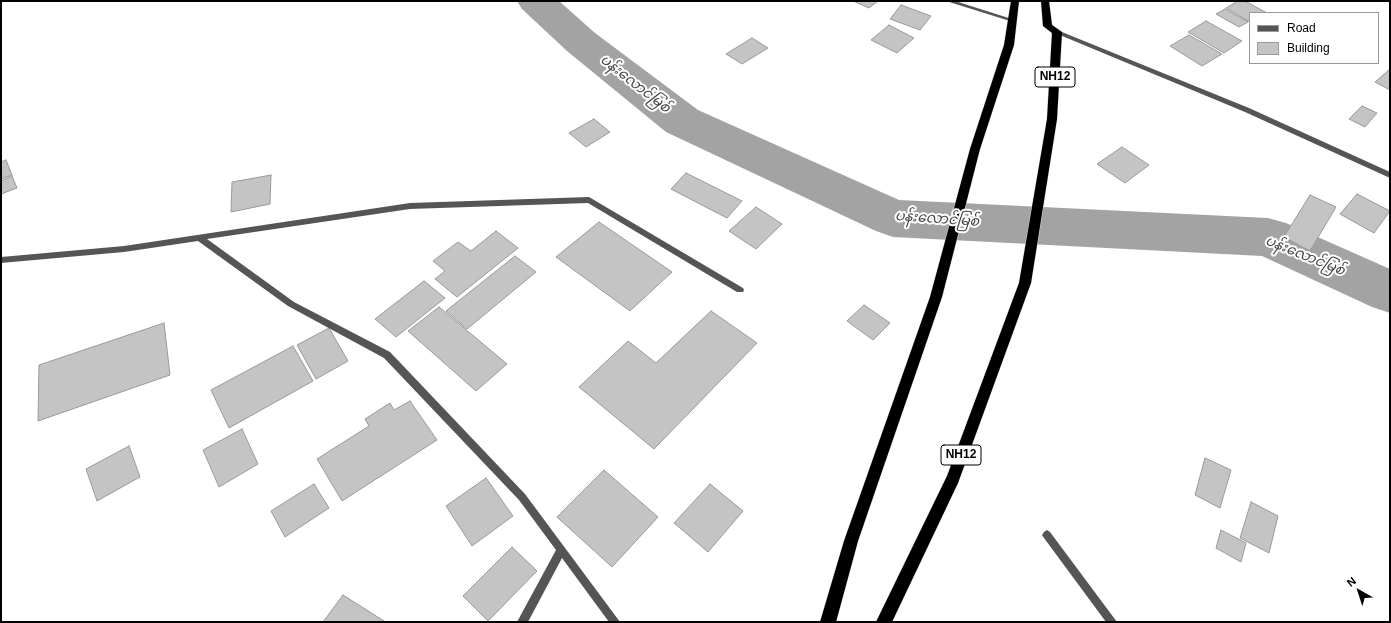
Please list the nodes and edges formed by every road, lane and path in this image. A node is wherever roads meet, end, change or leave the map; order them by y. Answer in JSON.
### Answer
{"nodes":[{"id":1,"x":949,"y":1,"type":"edge"},
{"id":2,"x":1015,"y":1,"type":"edge"},
{"id":3,"x":1045,"y":1,"type":"edge"},
{"id":4,"x":1012,"y":20,"type":"junction"},
{"id":5,"x":1057,"y":32,"type":"junction"},
{"id":6,"x":1390,"y":175,"type":"edge"},
{"id":7,"x":200,"y":238,"type":"junction"},
{"id":8,"x":1,"y":260,"type":"edge"},
{"id":9,"x":740,"y":290,"type":"dead end"},
{"id":10,"x":1047,"y":535,"type":"dead end"},
{"id":11,"x":561,"y":550,"type":"junction"},
{"id":12,"x":522,"y":622,"type":"edge"},
{"id":13,"x":615,"y":622,"type":"edge"},
{"id":14,"x":828,"y":622,"type":"edge"},
{"id":15,"x":884,"y":622,"type":"edge"},
{"id":16,"x":1112,"y":622,"type":"edge"}],
"edges":[{"from":1,"to":4,"type":"street"},
{"from":2,"to":4,"type":"highway"},
{"from":3,"to":5,"type":"highway"},
{"from":4,"to":14,"type":"highway"},
{"from":5,"to":6,"type":"street"},
{"from":5,"to":15,"type":"highway","number":"NH12"},
{"from":7,"to":8,"type":"street"},
{"from":7,"to":9,"type":"street"},
{"from":7,"to":11,"type":"street"},
{"from":10,"to":16,"type":"street"},
{"from":11,"to":12,"type":"street"},
{"from":11,"to":13,"type":"street"}]}
